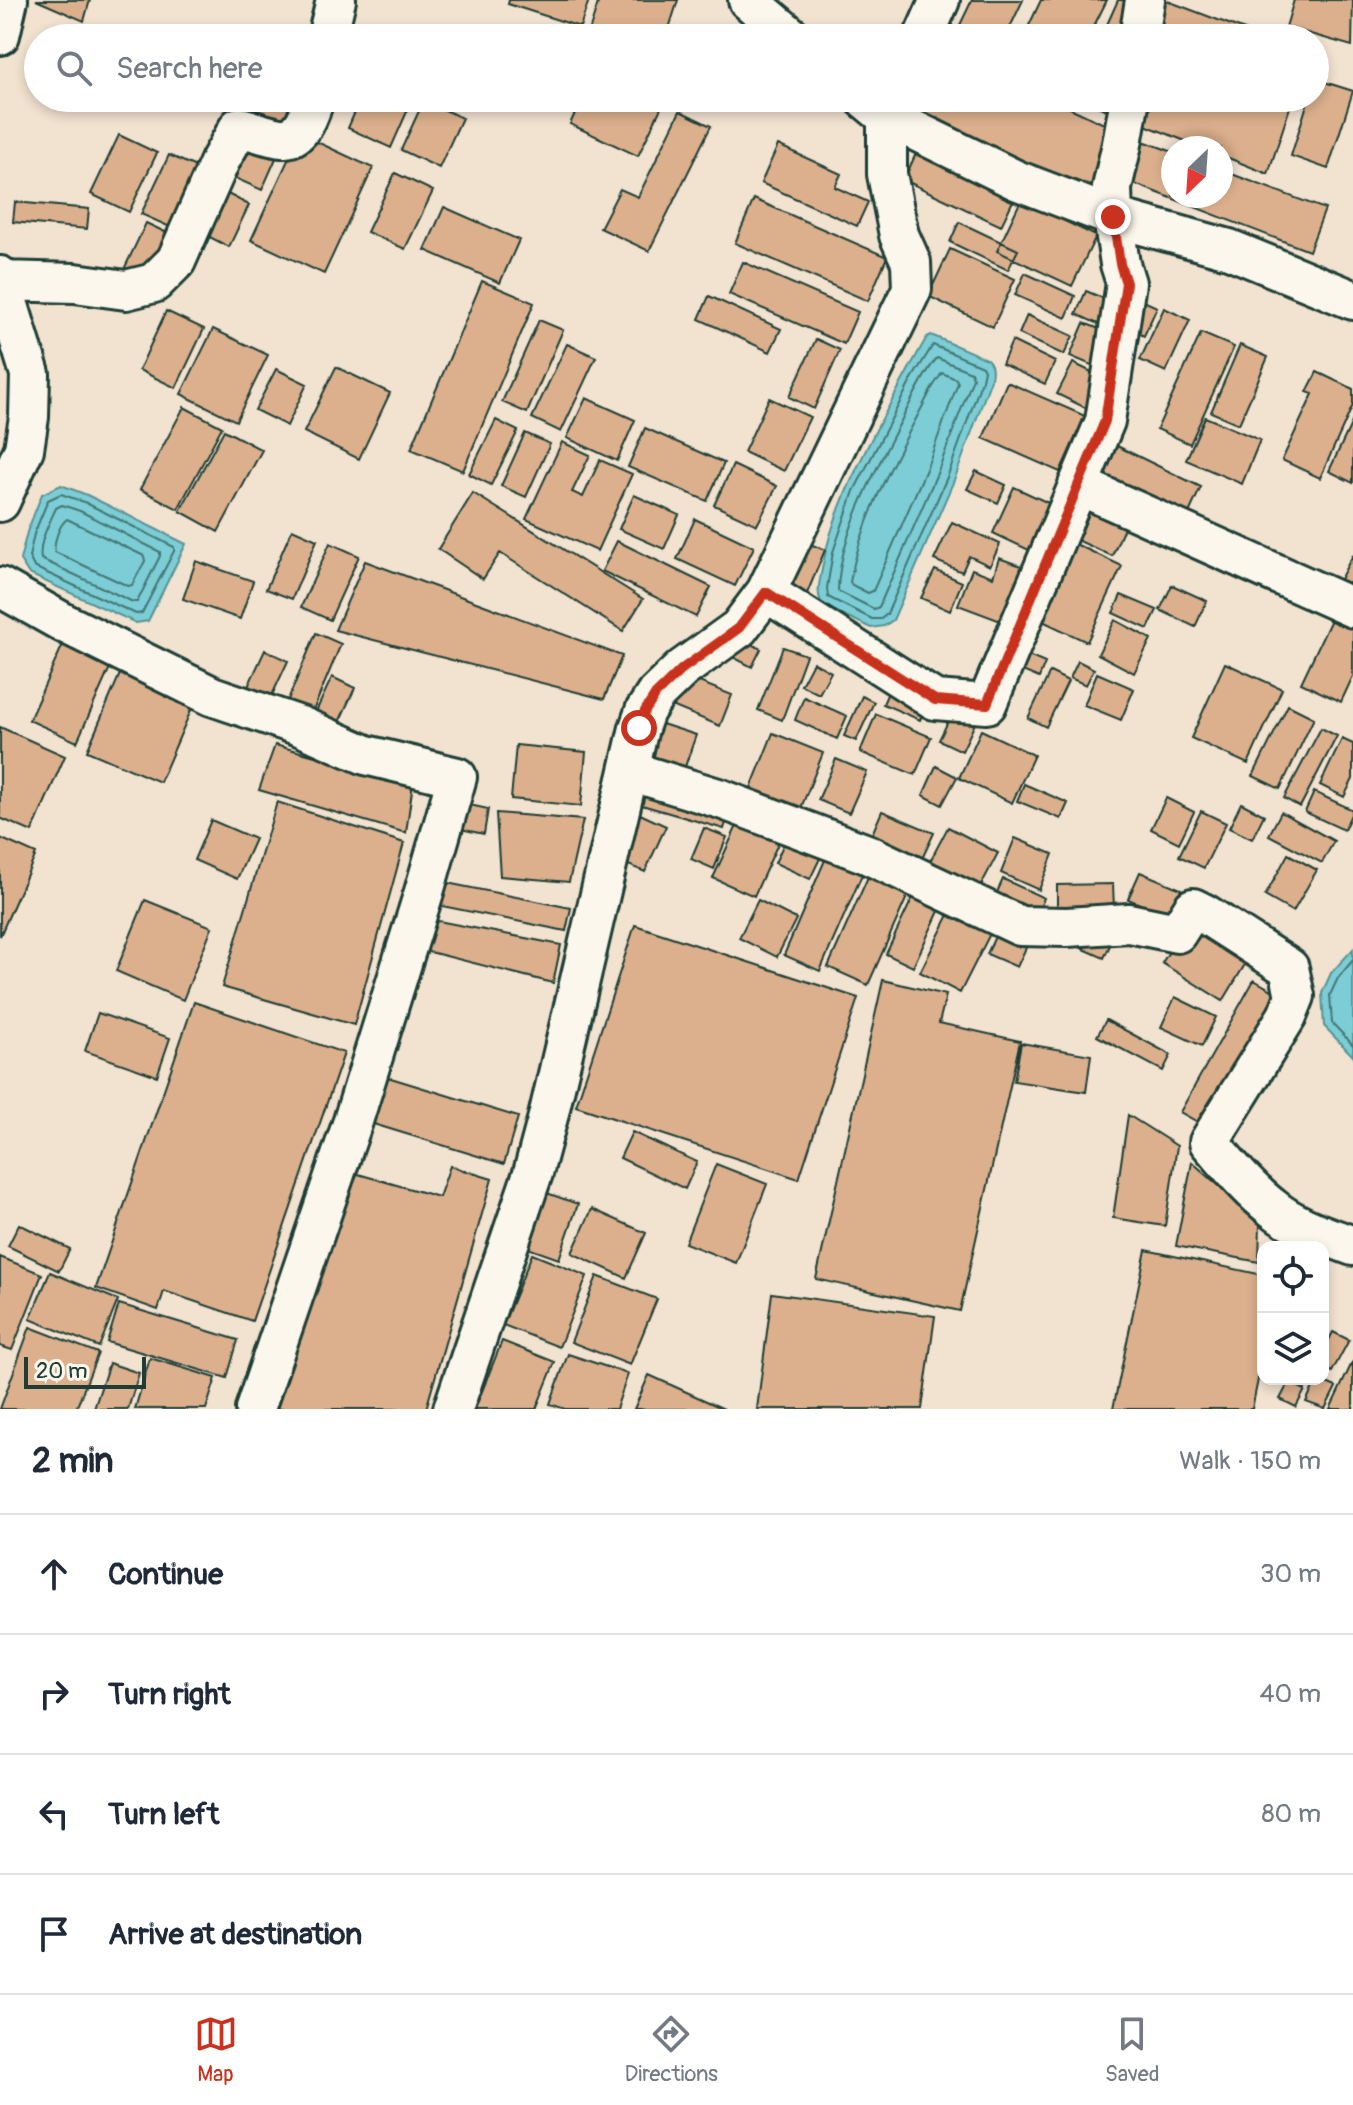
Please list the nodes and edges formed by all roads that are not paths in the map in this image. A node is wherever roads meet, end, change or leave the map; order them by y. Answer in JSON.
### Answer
{"nodes":[{"id":1,"x":8,"y":0,"type":"edge"},
{"id":2,"x":336,"y":0,"type":"edge"},
{"id":3,"x":748,"y":0,"type":"edge"},
{"id":4,"x":940,"y":0,"type":"edge"},
{"id":5,"x":1145,"y":0,"type":"edge"},
{"id":6,"x":330,"y":24,"type":"edge"},
{"id":7,"x":776,"y":24,"type":"edge"},
{"id":8,"x":929,"y":24,"type":"edge"},
{"id":9,"x":1141,"y":24,"type":"edge"},
{"id":10,"x":0,"y":35,"type":"edge"},
{"id":11,"x":309,"y":112,"type":"edge"},
{"id":12,"x":883,"y":112,"type":"edge"},
{"id":13,"x":896,"y":112,"type":"edge"},
{"id":14,"x":1128,"y":112,"type":"edge"},
{"id":15,"x":1113,"y":217,"type":"junction"},
{"id":16,"x":1,"y":279,"type":"edge"},
{"id":17,"x":1353,"y":300,"type":"edge"},
{"id":18,"x":1078,"y":485,"type":"junction"},
{"id":19,"x":0,"y":502,"type":"edge"},
{"id":20,"x":0,"y":587,"type":"edge"},
{"id":21,"x":766,"y":592,"type":"junction"},
{"id":22,"x":1353,"y":608,"type":"edge"},
{"id":23,"x":630,"y":771,"type":"junction"},
{"id":24,"x":1353,"y":1246,"type":"edge"},
{"id":25,"x":255,"y":1409,"type":"edge"},
{"id":26,"x":453,"y":1409,"type":"edge"}],
"edges":[{"from":1,"to":10,"type":"street"},
{"from":2,"to":6,"type":"street"},
{"from":3,"to":7,"type":"street"},
{"from":4,"to":8,"type":"street"},
{"from":5,"to":9,"type":"street"},
{"from":11,"to":16,"type":"street"},
{"from":12,"to":21,"type":"street"},
{"from":13,"to":15,"type":"street"},
{"from":14,"to":15,"type":"street"},
{"from":15,"to":17,"type":"street"},
{"from":15,"to":18,"type":"street"},
{"from":16,"to":19,"type":"street"},
{"from":18,"to":21,"type":"street"},
{"from":18,"to":22,"type":"street"},
{"from":20,"to":25,"type":"street"},
{"from":21,"to":23,"type":"street"},
{"from":23,"to":24,"type":"street"},
{"from":23,"to":26,"type":"street"}]}
